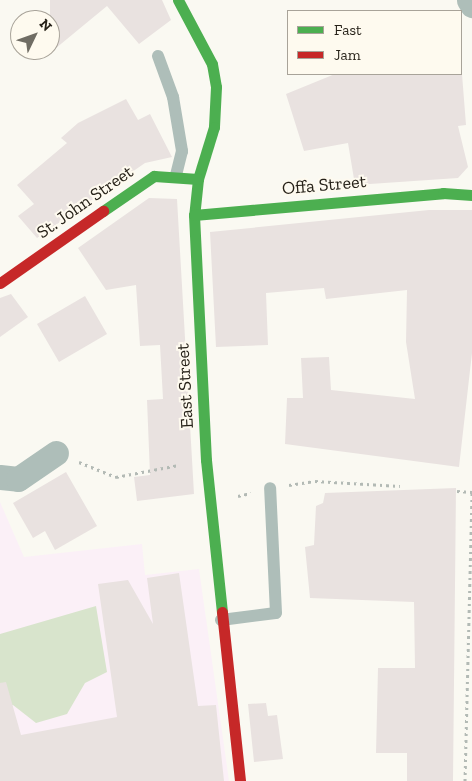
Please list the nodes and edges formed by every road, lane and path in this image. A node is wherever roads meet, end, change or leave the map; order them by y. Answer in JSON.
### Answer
{"nodes":[{"id":1,"x":178,"y":0,"type":"edge"},
{"id":2,"x":469,"y":0,"type":"edge"},
{"id":3,"x":472,"y":5,"type":"edge"},
{"id":4,"x":158,"y":56,"type":"dead end"},
{"id":5,"x":176,"y":175,"type":"junction"},
{"id":6,"x":198,"y":179,"type":"junction"},
{"id":7,"x":472,"y":195,"type":"edge"},
{"id":8,"x":194,"y":214,"type":"junction"},
{"id":9,"x":0,"y":283,"type":"edge"},
{"id":10,"x":56,"y":453,"type":"joint"},
{"id":11,"x":206,"y":460,"type":"junction"},
{"id":12,"x":0,"y":477,"type":"edge"},
{"id":13,"x":400,"y":486,"type":"dead end"},
{"id":14,"x":270,"y":488,"type":"junction"},
{"id":15,"x":457,"y":491,"type":"dead end"},
{"id":16,"x":472,"y":492,"type":"edge"},
{"id":17,"x":210,"y":503,"type":"junction"},
{"id":18,"x":221,"y":620,"type":"junction"},
{"id":19,"x":240,"y":781,"type":"edge"},
{"id":20,"x":465,"y":781,"type":"edge"}],
"edges":[{"from":1,"to":6,"type":"street","name":"East Street"},
{"from":2,"to":3,"type":"street"},
{"from":4,"to":5,"type":"lane"},
{"from":5,"to":6,"type":"street","name":"St. John Street"},
{"from":5,"to":9,"type":"street","name":"St. John Street"},
{"from":6,"to":8,"type":"street","name":"East Street"},
{"from":7,"to":8,"type":"street","name":"Offa Street"},
{"from":8,"to":11,"type":"street","name":"East Street"},
{"from":10,"to":11,"type":"path"},
{"from":10,"to":12,"type":"street"},
{"from":11,"to":17,"type":"street","name":"East Street"},
{"from":13,"to":14,"type":"path"},
{"from":14,"to":17,"type":"path"},
{"from":14,"to":18,"type":"lane"},
{"from":15,"to":16,"type":"path"},
{"from":16,"to":20,"type":"path"},
{"from":17,"to":18,"type":"street","name":"East Street"},
{"from":18,"to":19,"type":"street","name":"East Street"}]}
